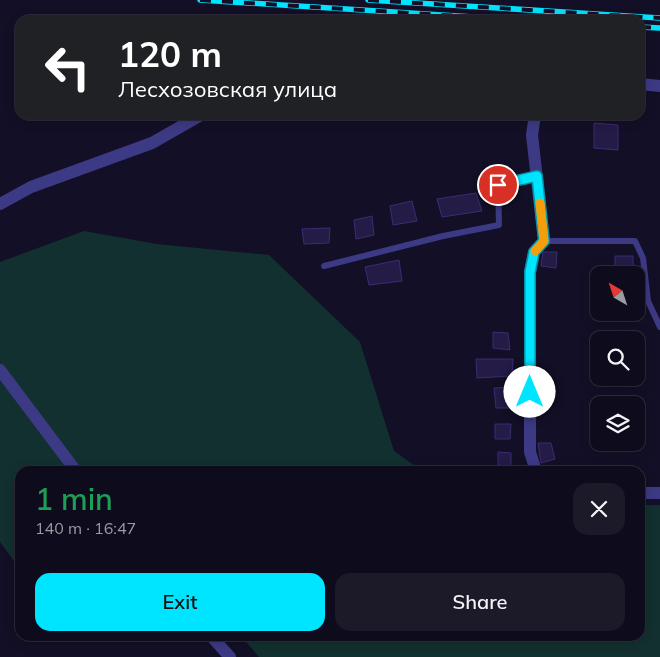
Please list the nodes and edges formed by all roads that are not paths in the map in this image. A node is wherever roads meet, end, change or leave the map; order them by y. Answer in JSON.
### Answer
{"nodes":[{"id":1,"x":645,"y":84,"type":"edge"},
{"id":2,"x":660,"y":86,"type":"edge"},
{"id":3,"x":192,"y":120,"type":"edge"},
{"id":4,"x":534,"y":120,"type":"edge"},
{"id":5,"x":537,"y":176,"type":"junction"},
{"id":6,"x":0,"y":204,"type":"edge"},
{"id":7,"x":544,"y":241,"type":"junction"},
{"id":8,"x":324,"y":266,"type":"dead end"},
{"id":9,"x":660,"y":327,"type":"edge"},
{"id":10,"x":0,"y":370,"type":"edge"},
{"id":11,"x":72,"y":466,"type":"edge"},
{"id":12,"x":534,"y":466,"type":"edge"},
{"id":13,"x":645,"y":493,"type":"edge"},
{"id":14,"x":660,"y":493,"type":"edge"},
{"id":15,"x":216,"y":641,"type":"edge"},
{"id":16,"x":230,"y":657,"type":"edge"}],
"edges":[{"from":1,"to":2,"type":"street"},
{"from":3,"to":6,"type":"street"},
{"from":4,"to":5,"type":"street"},
{"from":5,"to":7,"type":"street"},
{"from":5,"to":8,"type":"lane"},
{"from":7,"to":9,"type":"lane"},
{"from":7,"to":12,"type":"street"},
{"from":10,"to":11,"type":"street"},
{"from":13,"to":14,"type":"street"},
{"from":15,"to":16,"type":"street"}]}
